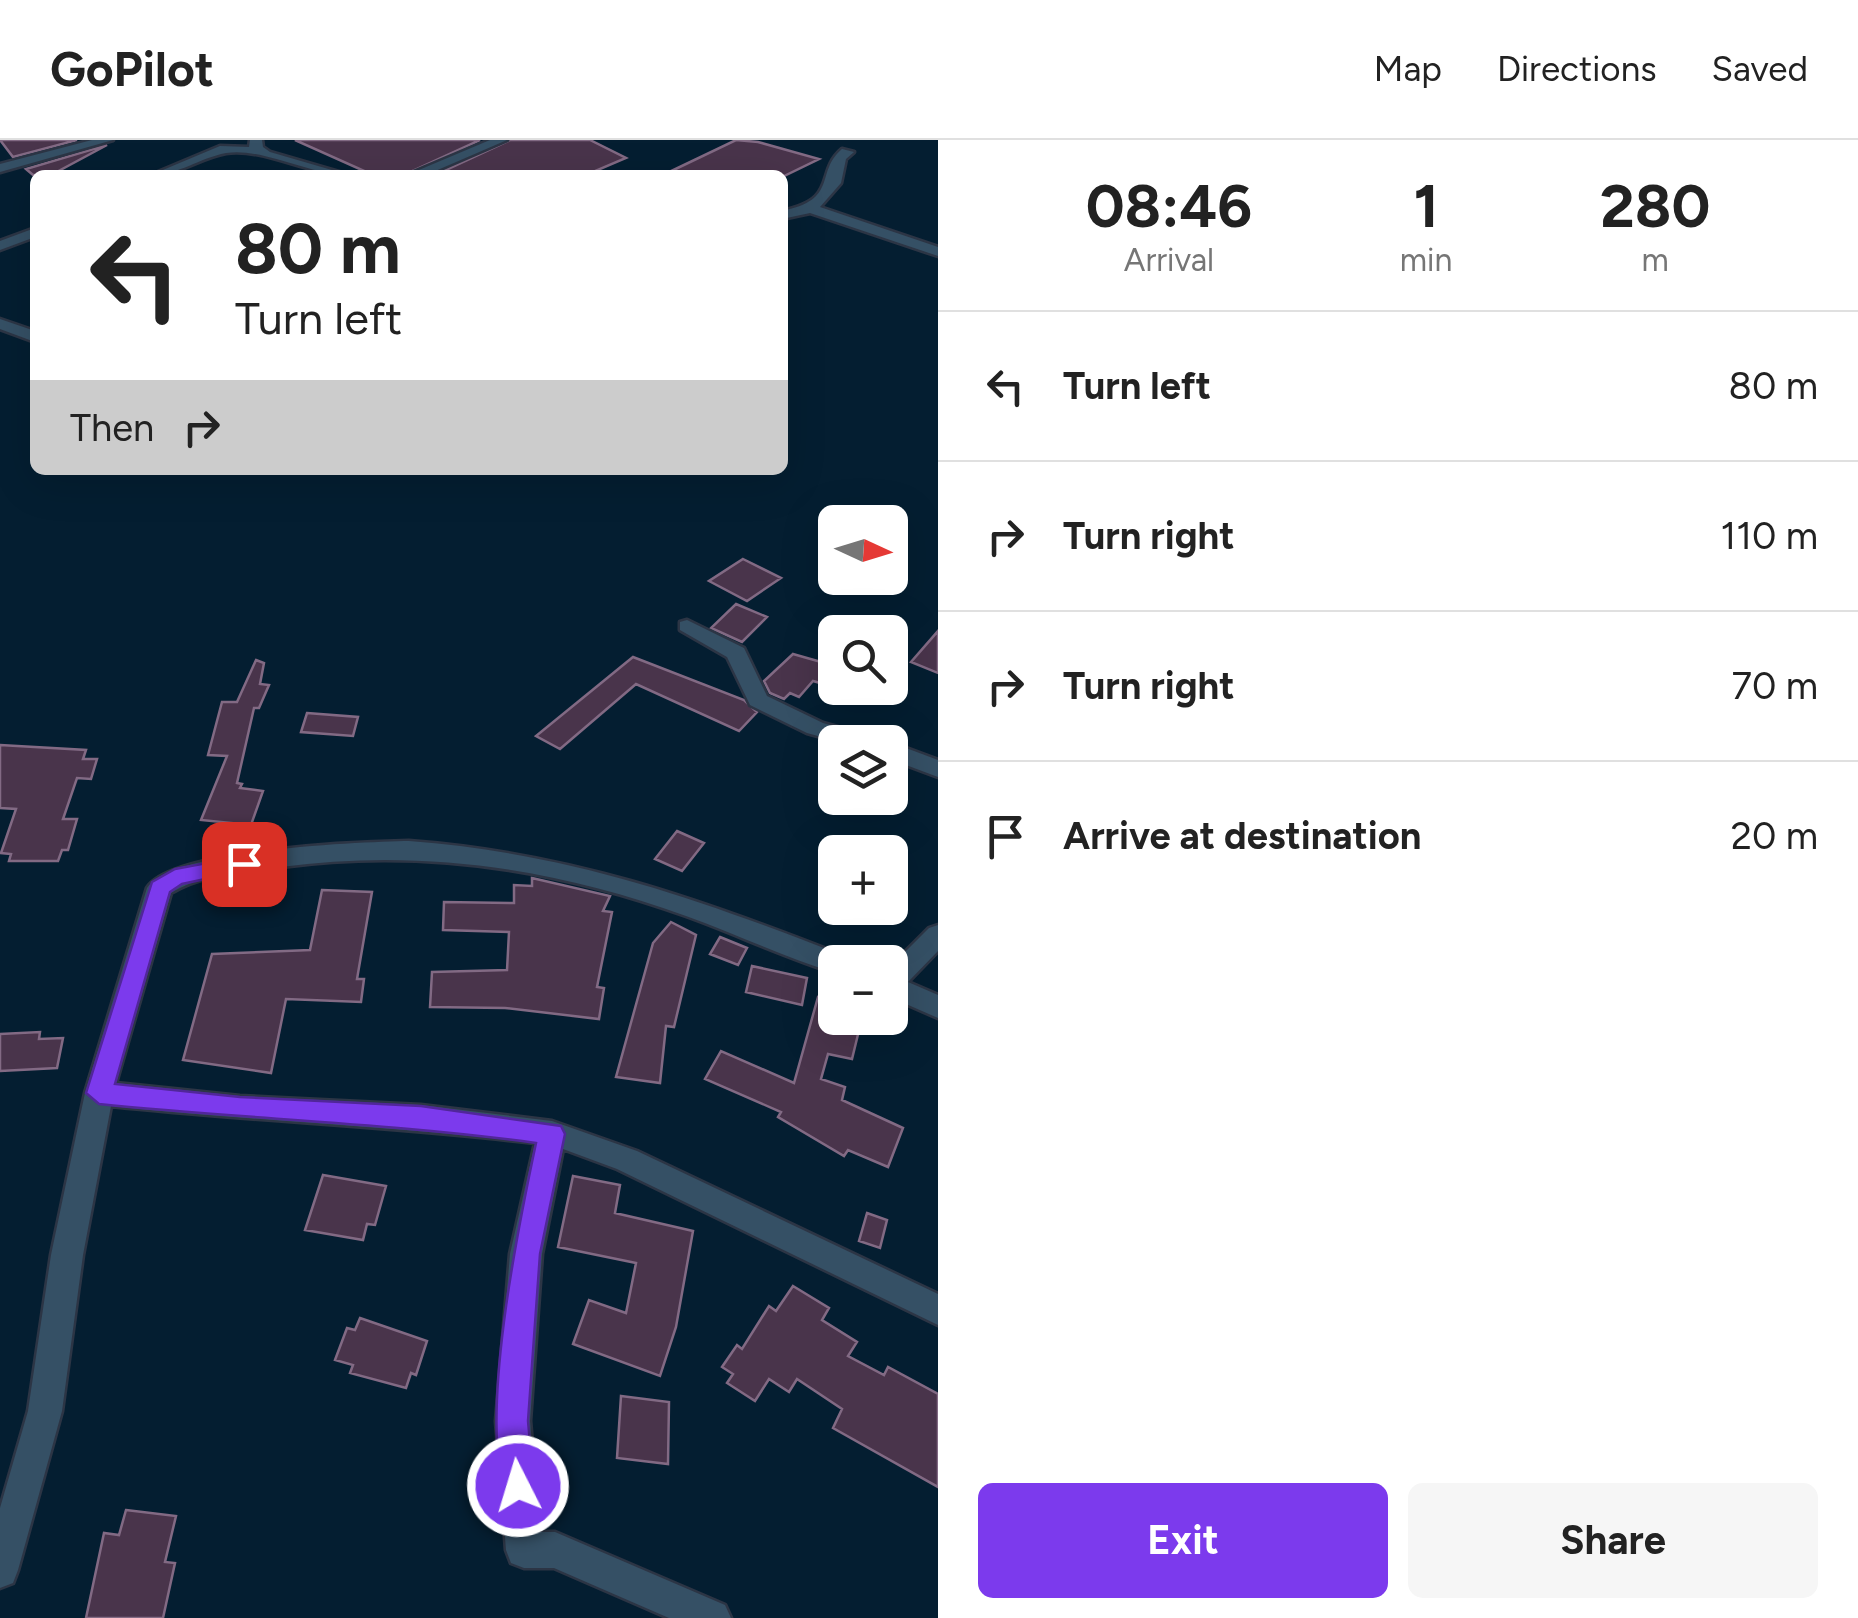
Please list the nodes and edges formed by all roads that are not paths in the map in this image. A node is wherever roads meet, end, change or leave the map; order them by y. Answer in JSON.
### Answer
{"nodes":[{"id":1,"x":107,"y":140,"type":"edge"},
{"id":2,"x":500,"y":140,"type":"edge"},
{"id":3,"x":256,"y":144,"type":"edge"},
{"id":4,"x":847,"y":152,"type":"dead end"},
{"id":5,"x":0,"y":168,"type":"edge"},
{"id":6,"x":171,"y":170,"type":"edge"},
{"id":7,"x":328,"y":170,"type":"edge"},
{"id":8,"x":426,"y":170,"type":"edge"},
{"id":9,"x":811,"y":210,"type":"junction"},
{"id":10,"x":788,"y":214,"type":"edge"},
{"id":11,"x":30,"y":234,"type":"edge"},
{"id":12,"x":0,"y":246,"type":"edge"},
{"id":13,"x":938,"y":252,"type":"edge"},
{"id":14,"x":0,"y":324,"type":"edge"},
{"id":15,"x":30,"y":335,"type":"edge"},
{"id":16,"x":687,"y":626,"type":"dead end"},
{"id":17,"x":818,"y":729,"type":"edge"},
{"id":18,"x":908,"y":758,"type":"edge"},
{"id":19,"x":938,"y":770,"type":"edge"},
{"id":20,"x":938,"y":934,"type":"edge"},
{"id":21,"x":818,"y":956,"type":"edge"},
{"id":22,"x":908,"y":966,"type":"edge"},
{"id":23,"x":908,"y":993,"type":"edge"},
{"id":24,"x":938,"y":1007,"type":"edge"},
{"id":25,"x":99,"y":1093,"type":"junction"},
{"id":26,"x":552,"y":1134,"type":"junction"},
{"id":27,"x":938,"y":1310,"type":"edge"},
{"id":28,"x":12,"y":1492,"type":"edge"},
{"id":29,"x":0,"y":1570,"type":"edge"},
{"id":30,"x":712,"y":1618,"type":"edge"}],
"edges":[{"from":1,"to":5,"type":"street"},
{"from":2,"to":8,"type":"street"},
{"from":3,"to":6,"type":"street"},
{"from":3,"to":7,"type":"street"},
{"from":4,"to":9,"type":"street"},
{"from":9,"to":10,"type":"street"},
{"from":9,"to":13,"type":"street"},
{"from":11,"to":12,"type":"street"},
{"from":14,"to":15,"type":"street"},
{"from":16,"to":17,"type":"street"},
{"from":18,"to":19,"type":"street"},
{"from":20,"to":22,"type":"street"},
{"from":21,"to":25,"type":"street"},
{"from":23,"to":24,"type":"street"},
{"from":25,"to":26,"type":"street"},
{"from":25,"to":28,"type":"street"},
{"from":26,"to":27,"type":"street"},
{"from":26,"to":30,"type":"street"},
{"from":28,"to":29,"type":"street"}]}
